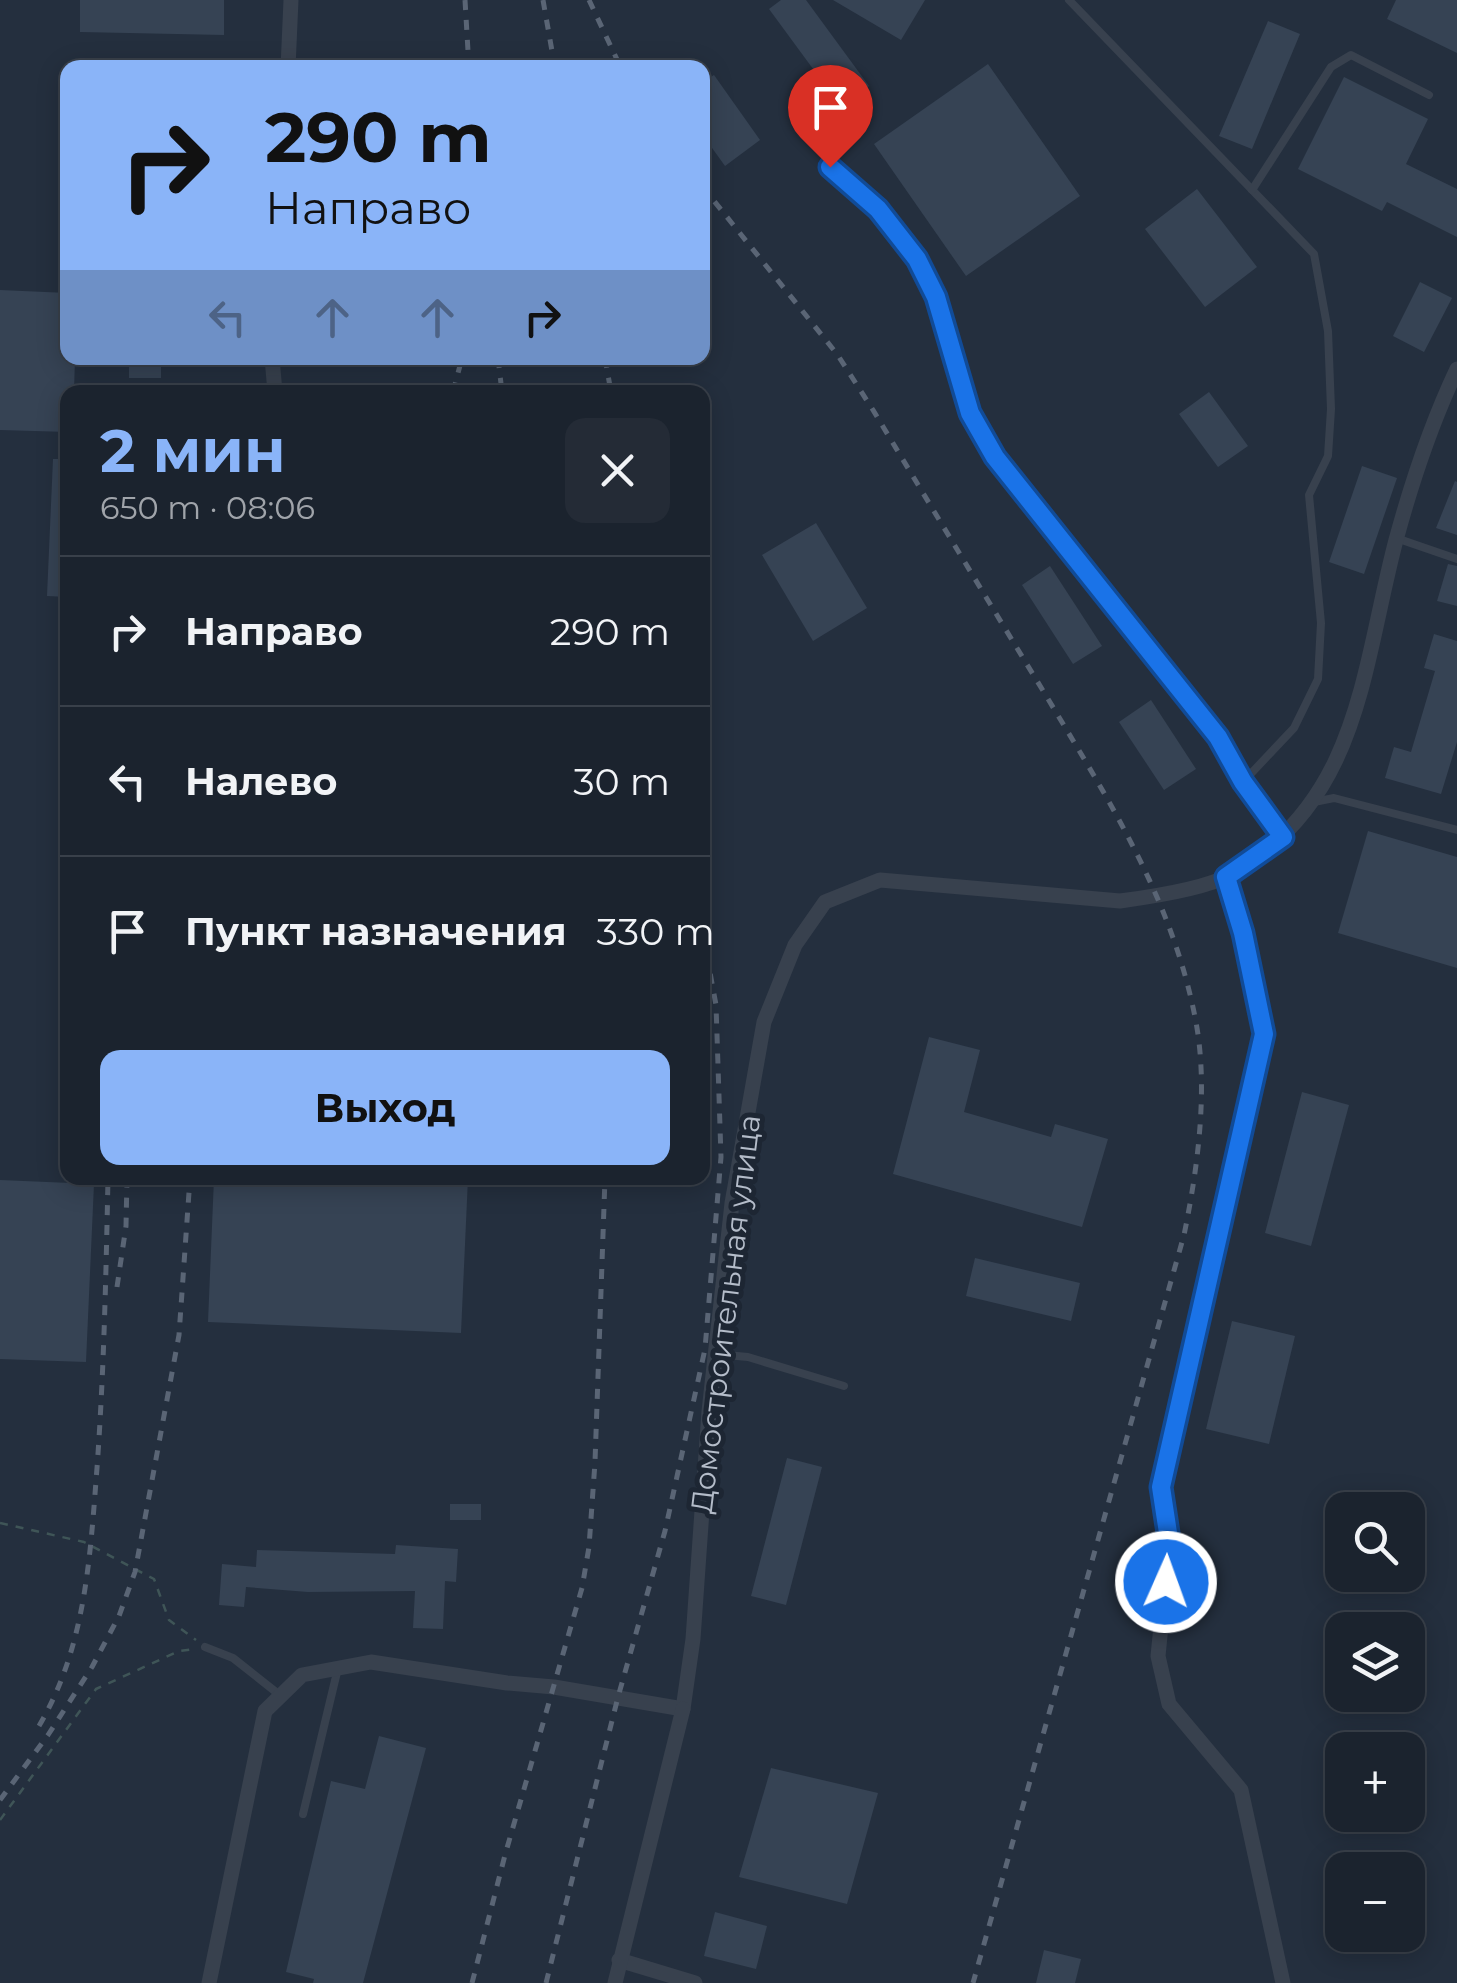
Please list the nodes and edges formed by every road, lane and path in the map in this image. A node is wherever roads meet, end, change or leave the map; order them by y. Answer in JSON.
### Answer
{"nodes":[{"id":1,"x":291,"y":0,"type":"edge"},
{"id":2,"x":1070,"y":0,"type":"edge"},
{"id":3,"x":288,"y":60,"type":"edge"},
{"id":4,"x":1429,"y":95,"type":"dead end"},
{"id":5,"x":830,"y":167,"type":"dead end"},
{"id":6,"x":1252,"y":190,"type":"junction"},
{"id":7,"x":1457,"y":369,"type":"edge"},
{"id":8,"x":1396,"y":538,"type":"junction"},
{"id":9,"x":1457,"y":559,"type":"edge"},
{"id":10,"x":1243,"y":782,"type":"junction"},
{"id":11,"x":1314,"y":802,"type":"junction"},
{"id":12,"x":1457,"y":830,"type":"edge"},
{"id":13,"x":1283,"y":837,"type":"junction"},
{"id":14,"x":1226,"y":877,"type":"junction"},
{"id":15,"x":716,"y":1354,"type":"junction"},
{"id":16,"x":844,"y":1386,"type":"dead end"},
{"id":17,"x":0,"y":1523,"type":"edge"},
{"id":18,"x":205,"y":1647,"type":"junction"},
{"id":19,"x":339,"y":1667,"type":"junction"},
{"id":20,"x":281,"y":1696,"type":"junction"},
{"id":21,"x":684,"y":1709,"type":"junction"},
{"id":22,"x":303,"y":1814,"type":"dead end"},
{"id":23,"x":0,"y":1820,"type":"edge"},
{"id":24,"x":619,"y":1960,"type":"junction"},
{"id":25,"x":209,"y":1983,"type":"edge"},
{"id":26,"x":615,"y":1983,"type":"edge"},
{"id":27,"x":695,"y":1983,"type":"edge"},
{"id":28,"x":1284,"y":1983,"type":"edge"}],
"edges":[{"from":1,"to":3,"type":"street"},
{"from":2,"to":6,"type":"lane"},
{"from":4,"to":6,"type":"lane"},
{"from":5,"to":10,"type":"lane"},
{"from":6,"to":10,"type":"lane"},
{"from":7,"to":8,"type":"street","name":"Домостроительная улица"},
{"from":8,"to":9,"type":"lane"},
{"from":8,"to":11,"type":"street","name":"Домостроительная улица"},
{"from":10,"to":13,"type":"lane"},
{"from":11,"to":12,"type":"lane"},
{"from":11,"to":13,"type":"street","name":"Домостроительная улица"},
{"from":13,"to":14,"type":"street","name":"Домостроительная улица"},
{"from":14,"to":15,"type":"street","name":"Домостроительная улица"},
{"from":14,"to":28,"type":"street"},
{"from":15,"to":16,"type":"lane"},
{"from":15,"to":21,"type":"street","name":"Домостроительная улица"},
{"from":17,"to":18,"type":"path"},
{"from":18,"to":20,"type":"lane"},
{"from":18,"to":23,"type":"path"},
{"from":19,"to":20,"type":"street"},
{"from":19,"to":21,"type":"street"},
{"from":19,"to":22,"type":"lane"},
{"from":20,"to":25,"type":"street"},
{"from":21,"to":24,"type":"street","name":"Домостроительная улица"},
{"from":24,"to":26,"type":"street","name":"Домостроительная улица"},
{"from":24,"to":27,"type":"street"}]}
